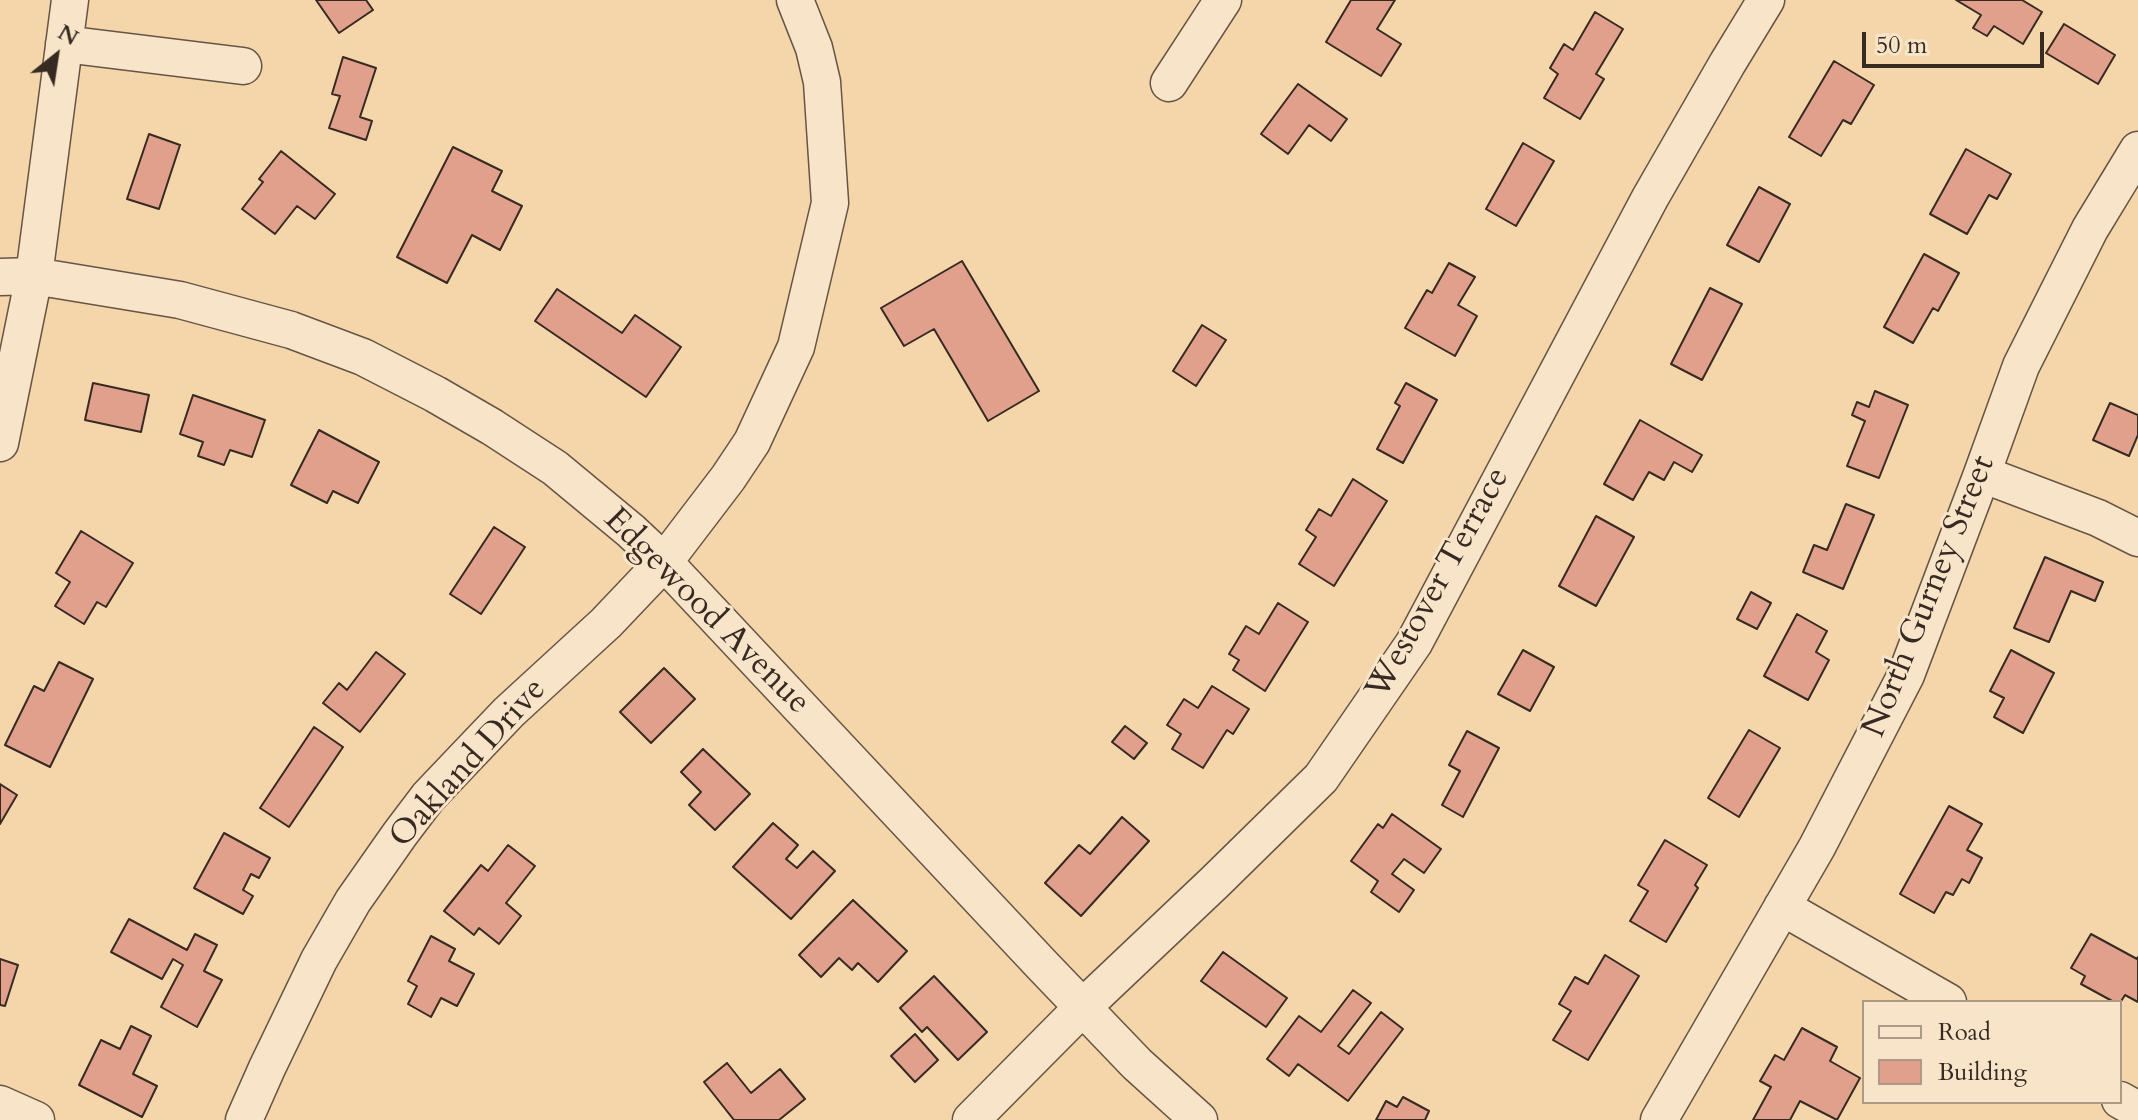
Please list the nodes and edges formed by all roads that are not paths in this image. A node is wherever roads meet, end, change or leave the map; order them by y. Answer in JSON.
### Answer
{"nodes":[{"id":1,"x":70,"y":0,"type":"edge"},
{"id":2,"x":795,"y":0,"type":"edge"},
{"id":3,"x":1223,"y":0,"type":"edge"},
{"id":4,"x":1766,"y":0,"type":"edge"},
{"id":5,"x":64,"y":44,"type":"junction"},
{"id":6,"x":243,"y":66,"type":"dead end"},
{"id":7,"x":1169,"y":83,"type":"dead end"},
{"id":8,"x":2138,"y":150,"type":"edge"},
{"id":9,"x":17,"y":276,"type":"edge"},
{"id":10,"x":0,"y":443,"type":"edge"},
{"id":11,"x":1982,"y":474,"type":"junction"},
{"id":12,"x":2138,"y":538,"type":"edge"},
{"id":13,"x":664,"y":562,"type":"junction"},
{"id":14,"x":1782,"y":907,"type":"junction"},
{"id":15,"x":1945,"y":1000,"type":"edge"},
{"id":16,"x":1083,"y":1007,"type":"junction"},
{"id":17,"x":0,"y":1104,"type":"edge"},
{"id":18,"x":36,"y":1120,"type":"edge"},
{"id":19,"x":244,"y":1120,"type":"edge"},
{"id":20,"x":971,"y":1120,"type":"edge"},
{"id":21,"x":1199,"y":1120,"type":"edge"},
{"id":22,"x":1659,"y":1120,"type":"edge"}],
"edges":[{"from":1,"to":5,"type":"street"},
{"from":2,"to":13,"type":"street","name":"Oakland Drive"},
{"from":3,"to":7,"type":"street"},
{"from":4,"to":16,"type":"street","name":"Westover Terrace"},
{"from":5,"to":6,"type":"street"},
{"from":5,"to":9,"type":"street"},
{"from":8,"to":11,"type":"street","name":"North Gurney Street"},
{"from":9,"to":10,"type":"street"},
{"from":9,"to":13,"type":"street","name":"Edgewood Avenue"},
{"from":11,"to":12,"type":"street"},
{"from":11,"to":14,"type":"street","name":"North Gurney Street"},
{"from":13,"to":16,"type":"street","name":"Edgewood Avenue"},
{"from":13,"to":19,"type":"street","name":"Oakland Drive"},
{"from":14,"to":15,"type":"street"},
{"from":14,"to":22,"type":"street","name":"North Gurney Street"},
{"from":16,"to":20,"type":"street","name":"Westover Terrace"},
{"from":16,"to":21,"type":"street","name":"Edgewood Avenue"},
{"from":17,"to":18,"type":"street"}]}
